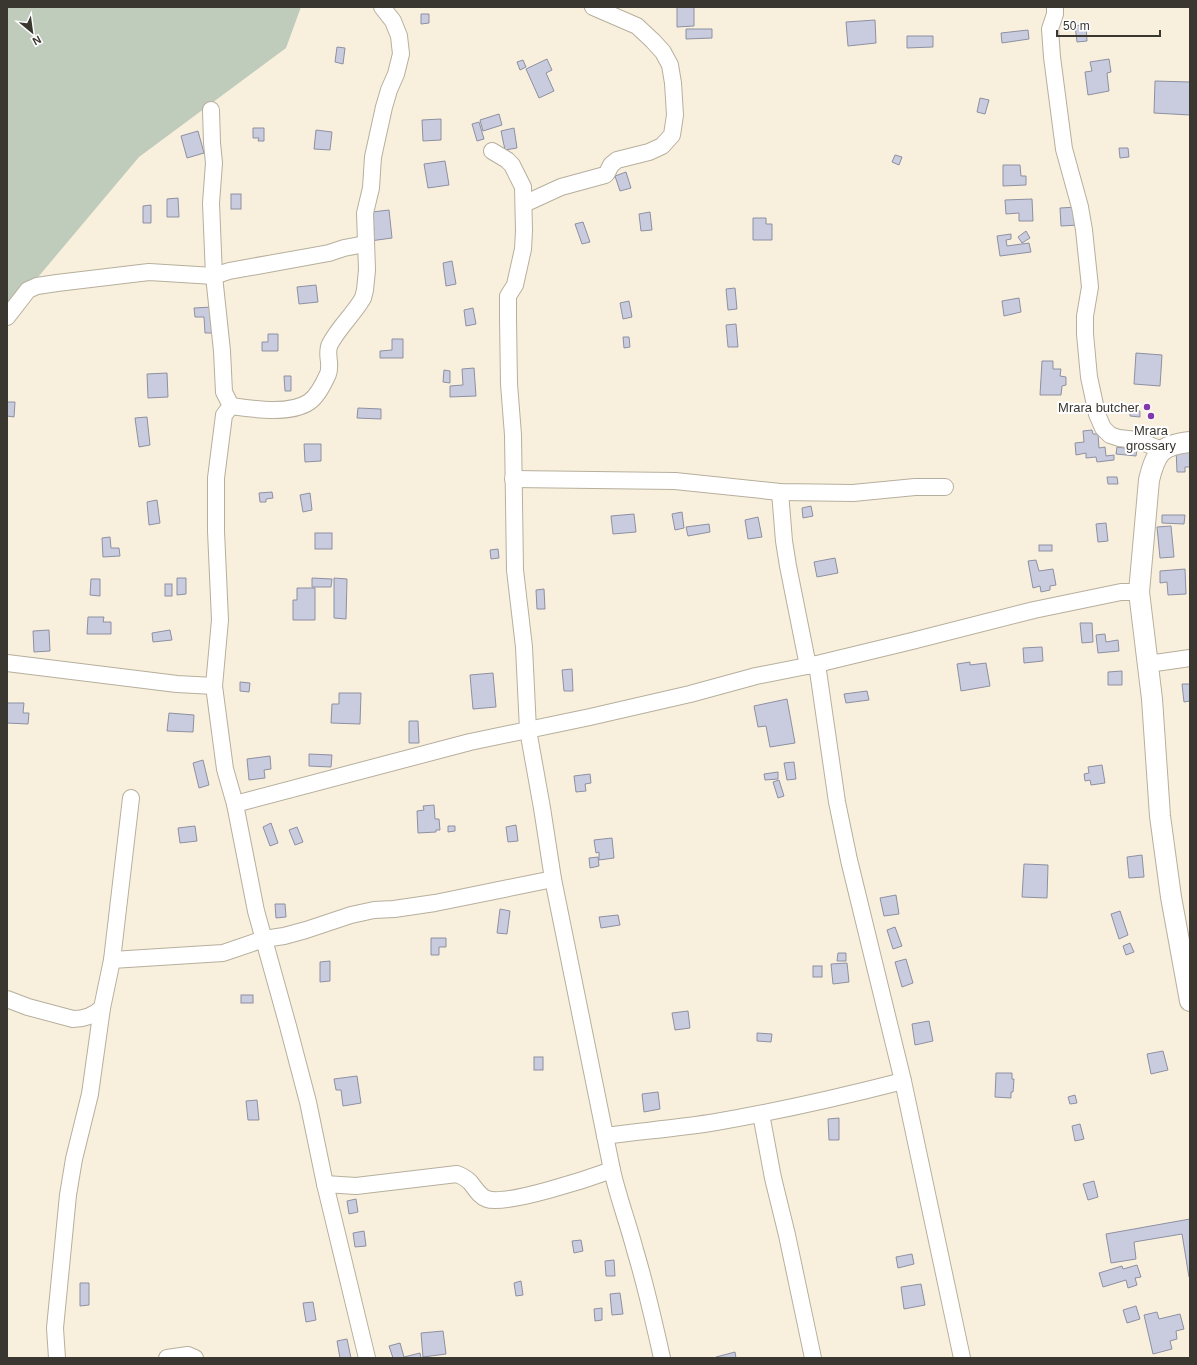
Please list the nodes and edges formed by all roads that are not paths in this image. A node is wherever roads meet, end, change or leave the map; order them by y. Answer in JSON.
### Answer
{"nodes":[{"id":1,"x":382,"y":7,"type":"edge"},
{"id":2,"x":594,"y":7,"type":"edge"},
{"id":3,"x":1055,"y":7,"type":"edge"},
{"id":4,"x":211,"y":110,"type":"dead end"},
{"id":5,"x":492,"y":151,"type":"dead end"},
{"id":6,"x":524,"y":204,"type":"junction"},
{"id":7,"x":365,"y":244,"type":"junction"},
{"id":8,"x":214,"y":276,"type":"junction"},
{"id":9,"x":7,"y":317,"type":"edge"},
{"id":10,"x":231,"y":406,"type":"junction"},
{"id":11,"x":1190,"y":442,"type":"edge"},
{"id":12,"x":1162,"y":450,"type":"junction"},
{"id":13,"x":514,"y":478,"type":"junction"},
{"id":14,"x":945,"y":486,"type":"dead end"},
{"id":15,"x":780,"y":492,"type":"junction"},
{"id":16,"x":1139,"y":592,"type":"junction"},
{"id":17,"x":1190,"y":658,"type":"edge"},
{"id":18,"x":7,"y":663,"type":"edge"},
{"id":19,"x":1148,"y":664,"type":"junction"},
{"id":20,"x":813,"y":665,"type":"junction"},
{"id":21,"x":214,"y":686,"type":"junction"},
{"id":22,"x":528,"y":730,"type":"junction"},
{"id":23,"x":131,"y":798,"type":"dead end"},
{"id":24,"x":235,"y":804,"type":"junction"},
{"id":25,"x":553,"y":879,"type":"junction"},
{"id":26,"x":264,"y":939,"type":"junction"},
{"id":27,"x":112,"y":960,"type":"junction"},
{"id":28,"x":7,"y":999,"type":"edge"},
{"id":29,"x":1190,"y":1001,"type":"edge"},
{"id":30,"x":102,"y":1008,"type":"junction"},
{"id":31,"x":903,"y":1081,"type":"junction"},
{"id":32,"x":760,"y":1114,"type":"junction"},
{"id":33,"x":605,"y":1136,"type":"junction"},
{"id":34,"x":612,"y":1170,"type":"junction"},
{"id":35,"x":325,"y":1184,"type":"junction"},
{"id":36,"x":57,"y":1358,"type":"edge"},
{"id":37,"x":167,"y":1358,"type":"edge"},
{"id":38,"x":195,"y":1358,"type":"edge"},
{"id":39,"x":367,"y":1358,"type":"edge"},
{"id":40,"x":662,"y":1358,"type":"edge"},
{"id":41,"x":813,"y":1358,"type":"edge"},
{"id":42,"x":962,"y":1358,"type":"edge"}],
"edges":[{"from":1,"to":7,"type":"street"},
{"from":2,"to":6,"type":"street"},
{"from":3,"to":12,"type":"street"},
{"from":4,"to":8,"type":"street"},
{"from":5,"to":6,"type":"street"},
{"from":6,"to":13,"type":"street"},
{"from":7,"to":8,"type":"street"},
{"from":7,"to":10,"type":"street"},
{"from":8,"to":9,"type":"street"},
{"from":8,"to":10,"type":"street"},
{"from":10,"to":21,"type":"street"},
{"from":11,"to":12,"type":"street"},
{"from":12,"to":16,"type":"street"},
{"from":13,"to":15,"type":"street"},
{"from":13,"to":22,"type":"street"},
{"from":14,"to":15,"type":"street"},
{"from":15,"to":20,"type":"street"},
{"from":16,"to":19,"type":"street"},
{"from":16,"to":20,"type":"street"},
{"from":17,"to":19,"type":"street"},
{"from":18,"to":21,"type":"street"},
{"from":19,"to":29,"type":"street"},
{"from":20,"to":22,"type":"street"},
{"from":20,"to":31,"type":"street"},
{"from":21,"to":24,"type":"street"},
{"from":22,"to":24,"type":"street"},
{"from":22,"to":25,"type":"street"},
{"from":23,"to":27,"type":"street"},
{"from":24,"to":26,"type":"street"},
{"from":25,"to":26,"type":"street"},
{"from":25,"to":33,"type":"street"},
{"from":26,"to":27,"type":"street"},
{"from":26,"to":35,"type":"street"},
{"from":27,"to":30,"type":"street"},
{"from":28,"to":30,"type":"street"},
{"from":30,"to":36,"type":"street"},
{"from":31,"to":32,"type":"street"},
{"from":31,"to":42,"type":"street"},
{"from":32,"to":33,"type":"street"},
{"from":32,"to":41,"type":"street"},
{"from":33,"to":34,"type":"street"},
{"from":34,"to":35,"type":"street"},
{"from":34,"to":40,"type":"street"},
{"from":35,"to":39,"type":"street"},
{"from":37,"to":38,"type":"street"}]}
